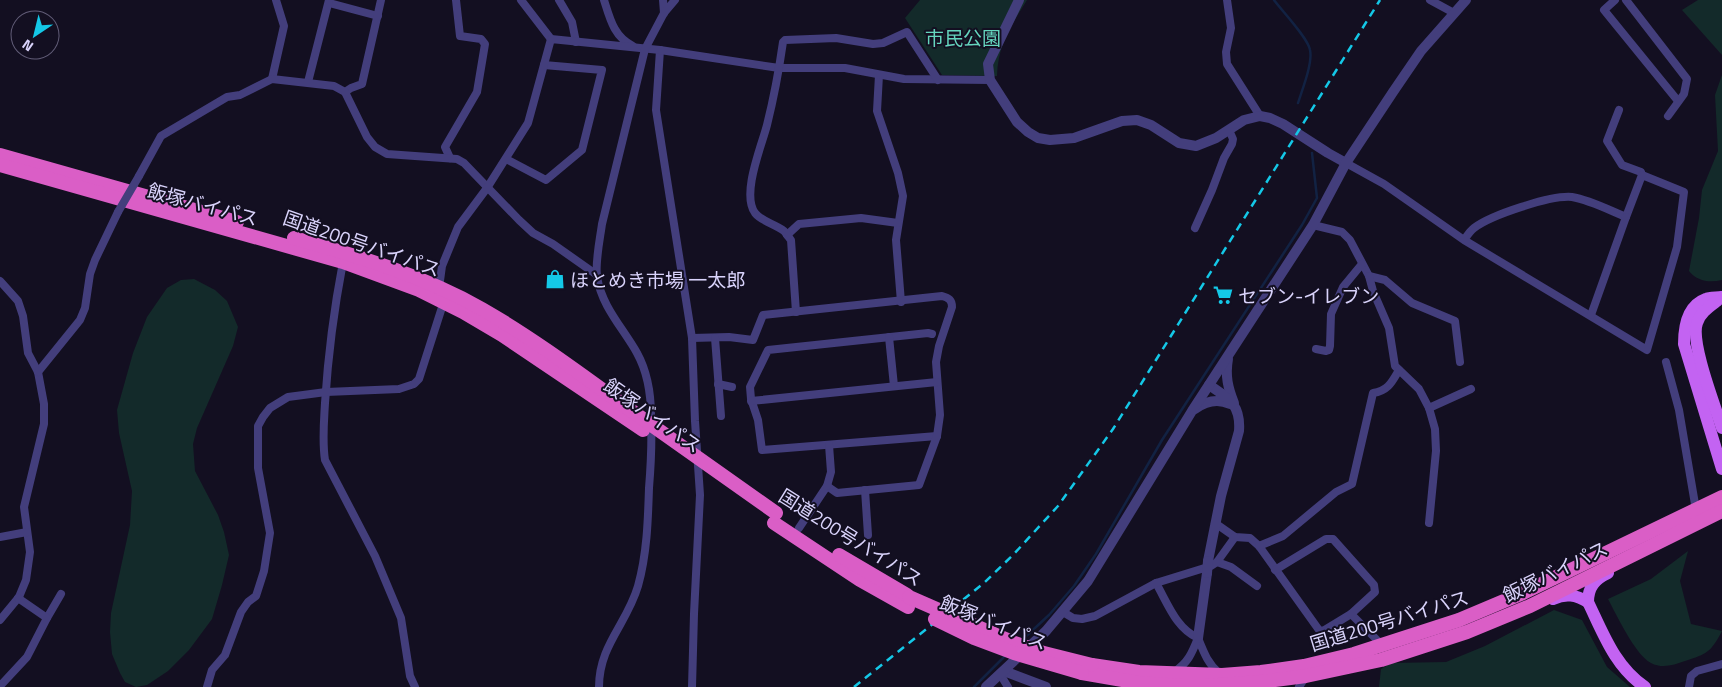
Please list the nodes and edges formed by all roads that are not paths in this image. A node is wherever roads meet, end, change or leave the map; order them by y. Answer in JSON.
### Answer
{"nodes":[{"id":1,"x":276,"y":0,"type":"edge"},
{"id":2,"x":381,"y":0,"type":"edge"},
{"id":3,"x":456,"y":0,"type":"edge"},
{"id":4,"x":520,"y":0,"type":"edge"},
{"id":5,"x":559,"y":0,"type":"edge"},
{"id":6,"x":604,"y":0,"type":"edge"},
{"id":7,"x":663,"y":0,"type":"edge"},
{"id":8,"x":675,"y":0,"type":"edge"},
{"id":9,"x":1019,"y":0,"type":"edge"},
{"id":10,"x":1227,"y":0,"type":"edge"},
{"id":11,"x":1430,"y":0,"type":"edge"},
{"id":12,"x":1466,"y":0,"type":"edge"},
{"id":13,"x":1615,"y":0,"type":"edge"},
{"id":14,"x":1626,"y":0,"type":"edge"},
{"id":15,"x":329,"y":2,"type":"edge"},
{"id":16,"x":1454,"y":13,"type":"junction"},
{"id":17,"x":664,"y":14,"type":"junction"},
{"id":18,"x":378,"y":16,"type":"junction"},
{"id":19,"x":551,"y":39,"type":"junction"},
{"id":20,"x":576,"y":42,"type":"junction"},
{"id":21,"x":641,"y":49,"type":"junction"},
{"id":22,"x":660,"y":50,"type":"junction"},
{"id":23,"x":544,"y":65,"type":"junction"},
{"id":24,"x":780,"y":68,"type":"junction"},
{"id":25,"x":880,"y":75,"type":"junction"},
{"id":26,"x":272,"y":79,"type":"junction"},
{"id":27,"x":938,"y":80,"type":"junction"},
{"id":28,"x":990,"y":80,"type":"junction"},
{"id":29,"x":308,"y":82,"type":"junction"},
{"id":30,"x":345,"y":92,"type":"junction"},
{"id":31,"x":1678,"y":101,"type":"junction"},
{"id":32,"x":1620,"y":110,"type":"dead end"},
{"id":33,"x":1260,"y":116,"type":"junction"},
{"id":34,"x":1668,"y":116,"type":"dead end"},
{"id":35,"x":1229,"y":130,"type":"junction"},
{"id":36,"x":0,"y":155,"type":"edge"},
{"id":37,"x":450,"y":158,"type":"junction"},
{"id":38,"x":506,"y":159,"type":"junction"},
{"id":39,"x":1346,"y":163,"type":"junction"},
{"id":40,"x":0,"y":165,"type":"edge"},
{"id":41,"x":1642,"y":175,"type":"junction"},
{"id":42,"x":487,"y":188,"type":"junction"},
{"id":43,"x":1626,"y":217,"type":"junction"},
{"id":44,"x":898,"y":223,"type":"junction"},
{"id":45,"x":1313,"y":225,"type":"junction"},
{"id":46,"x":1195,"y":228,"type":"dead end"},
{"id":47,"x":788,"y":235,"type":"junction"},
{"id":48,"x":1464,"y":240,"type":"junction"},
{"id":49,"x":343,"y":262,"type":"junction"},
{"id":50,"x":1362,"y":264,"type":"junction"},
{"id":51,"x":597,"y":275,"type":"junction"},
{"id":52,"x":1370,"y":276,"type":"junction"},
{"id":53,"x":0,"y":281,"type":"edge"},
{"id":54,"x":438,"y":287,"type":"junction"},
{"id":55,"x":1721,"y":297,"type":"edge"},
{"id":56,"x":901,"y":302,"type":"junction"},
{"id":57,"x":444,"y":303,"type":"junction"},
{"id":58,"x":796,"y":312,"type":"junction"},
{"id":59,"x":1590,"y":315,"type":"junction"},
{"id":60,"x":932,"y":334,"type":"dead end"},
{"id":61,"x":889,"y":337,"type":"junction"},
{"id":62,"x":692,"y":338,"type":"junction"},
{"id":63,"x":715,"y":338,"type":"junction"},
{"id":64,"x":1316,"y":349,"type":"dead end"},
{"id":65,"x":1229,"y":354,"type":"junction"},
{"id":66,"x":1460,"y":362,"type":"dead end"},
{"id":67,"x":1666,"y":362,"type":"dead end"},
{"id":68,"x":1399,"y":370,"type":"junction"},
{"id":69,"x":38,"y":372,"type":"junction"},
{"id":70,"x":937,"y":382,"type":"junction"},
{"id":71,"x":718,"y":384,"type":"junction"},
{"id":72,"x":1209,"y":385,"type":"junction"},
{"id":73,"x":732,"y":386,"type":"dead end"},
{"id":74,"x":894,"y":386,"type":"junction"},
{"id":75,"x":1471,"y":389,"type":"dead end"},
{"id":76,"x":326,"y":392,"type":"junction"},
{"id":77,"x":751,"y":401,"type":"junction"},
{"id":78,"x":1235,"y":406,"type":"junction"},
{"id":79,"x":1428,"y":408,"type":"junction"},
{"id":80,"x":1192,"y":411,"type":"junction"},
{"id":81,"x":720,"y":416,"type":"dead end"},
{"id":82,"x":1722,"y":428,"type":"edge"},
{"id":83,"x":937,"y":436,"type":"junction"},
{"id":84,"x":828,"y":445,"type":"junction"},
{"id":85,"x":1722,"y":469,"type":"edge"},
{"id":86,"x":827,"y":486,"type":"junction"},
{"id":87,"x":865,"y":490,"type":"junction"},
{"id":88,"x":1722,"y":497,"type":"edge"},
{"id":89,"x":1696,"y":510,"type":"junction"},
{"id":90,"x":1722,"y":511,"type":"edge"},
{"id":91,"x":775,"y":518,"type":"junction"},
{"id":92,"x":1215,"y":522,"type":"junction"},
{"id":93,"x":1429,"y":523,"type":"dead end"},
{"id":94,"x":798,"y":528,"type":"junction"},
{"id":95,"x":27,"y":532,"type":"junction"},
{"id":96,"x":868,"y":535,"type":"dead end"},
{"id":97,"x":0,"y":537,"type":"edge"},
{"id":98,"x":1235,"y":537,"type":"junction"},
{"id":99,"x":1665,"y":539,"type":"junction"},
{"id":100,"x":1258,"y":546,"type":"junction"},
{"id":101,"x":1213,"y":562,"type":"junction"},
{"id":102,"x":1275,"y":570,"type":"junction"},
{"id":103,"x":1156,"y":583,"type":"junction"},
{"id":104,"x":1257,"y":586,"type":"dead end"},
{"id":105,"x":62,"y":594,"type":"dead end"},
{"id":106,"x":18,"y":598,"type":"junction"},
{"id":107,"x":908,"y":602,"type":"junction"},
{"id":108,"x":1588,"y":602,"type":"junction"},
{"id":109,"x":1063,"y":612,"type":"junction"},
{"id":110,"x":1350,"y":614,"type":"junction"},
{"id":111,"x":47,"y":618,"type":"junction"},
{"id":112,"x":0,"y":620,"type":"edge"},
{"id":113,"x":1491,"y":621,"type":"junction"},
{"id":114,"x":1198,"y":638,"type":"junction"},
{"id":115,"x":1383,"y":646,"type":"junction"},
{"id":116,"x":1722,"y":664,"type":"edge"},
{"id":117,"x":1087,"y":669,"type":"junction"},
{"id":118,"x":1170,"y":674,"type":"junction"},
{"id":119,"x":1222,"y":675,"type":"junction"},
{"id":120,"x":1004,"y":678,"type":"edge"},
{"id":121,"x":1302,"y":681,"type":"edge"},
{"id":122,"x":1262,"y":685,"type":"edge"},
{"id":123,"x":0,"y":686,"type":"edge"},
{"id":124,"x":207,"y":687,"type":"edge"},
{"id":125,"x":415,"y":687,"type":"edge"},
{"id":126,"x":599,"y":687,"type":"edge"},
{"id":127,"x":692,"y":687,"type":"edge"},
{"id":128,"x":986,"y":687,"type":"edge"},
{"id":129,"x":1016,"y":687,"type":"edge"},
{"id":130,"x":1046,"y":687,"type":"edge"},
{"id":131,"x":1645,"y":687,"type":"edge"},
{"id":132,"x":1689,"y":687,"type":"edge"}],
"edges":[{"from":1,"to":26,"type":"street"},
{"from":2,"to":18,"type":"street"},
{"from":3,"to":37,"type":"street"},
{"from":4,"to":19,"type":"street"},
{"from":5,"to":20,"type":"street"},
{"from":6,"to":21,"type":"street"},
{"from":7,"to":17,"type":"street"},
{"from":8,"to":17,"type":"street"},
{"from":9,"to":28,"type":"street"},
{"from":10,"to":33,"type":"street"},
{"from":11,"to":16,"type":"street"},
{"from":12,"to":16,"type":"street"},
{"from":13,"to":31,"type":"street"},
{"from":14,"to":31,"type":"street"},
{"from":15,"to":18,"type":"street"},
{"from":15,"to":29,"type":"street"},
{"from":16,"to":39,"type":"street"},
{"from":17,"to":21,"type":"street"},
{"from":18,"to":30,"type":"street"},
{"from":19,"to":20,"type":"street"},
{"from":19,"to":23,"type":"street"},
{"from":20,"to":21,"type":"street"},
{"from":21,"to":22,"type":"street"},
{"from":21,"to":51,"type":"street"},
{"from":22,"to":24,"type":"street"},
{"from":22,"to":62,"type":"street"},
{"from":23,"to":38,"type":"street"},
{"from":23,"to":38,"type":"street"},
{"from":24,"to":25,"type":"street"},
{"from":24,"to":27,"type":"street"},
{"from":24,"to":47,"type":"street"},
{"from":25,"to":27,"type":"street"},
{"from":25,"to":44,"type":"street"},
{"from":26,"to":29,"type":"street"},
{"from":26,"to":69,"type":"street","bridge":true},
{"from":27,"to":28,"type":"street"},
{"from":28,"to":35,"type":"street"},
{"from":29,"to":30,"type":"street"},
{"from":30,"to":37,"type":"street"},
{"from":31,"to":34,"type":"street"},
{"from":32,"to":41,"type":"street"},
{"from":33,"to":35,"type":"street"},
{"from":33,"to":39,"type":"street"},
{"from":35,"to":46,"type":"street"},
{"from":36,"to":54,"type":"highway","name":"国道200号バイパス"},
{"from":37,"to":42,"type":"street"},
{"from":38,"to":42,"type":"street"},
{"from":39,"to":45,"type":"street"},
{"from":39,"to":48,"type":"street"},
{"from":40,"to":49,"type":"highway","name":"飯塚バイパス"},
{"from":41,"to":43,"type":"street"},
{"from":41,"to":59,"type":"street"},
{"from":42,"to":51,"type":"street"},
{"from":42,"to":54,"type":"street"},
{"from":43,"to":48,"type":"street"},
{"from":43,"to":59,"type":"street"},
{"from":44,"to":47,"type":"street"},
{"from":44,"to":56,"type":"street"},
{"from":45,"to":50,"type":"street"},
{"from":45,"to":65,"type":"street"},
{"from":47,"to":58,"type":"street"},
{"from":48,"to":59,"type":"street"},
{"from":49,"to":57,"type":"highway","name":"飯塚バイパス"},
{"from":49,"to":76,"type":"street"},
{"from":50,"to":52,"type":"street"},
{"from":50,"to":64,"type":"street"},
{"from":51,"to":126,"type":"street"},
{"from":52,"to":66,"type":"street"},
{"from":52,"to":68,"type":"street"},
{"from":53,"to":69,"type":"street"},
{"from":54,"to":57,"type":"street"},
{"from":54,"to":91,"type":"highway","name":"国道200号バイパス","bridge":true},
{"from":55,"to":82,"type":"main road"},
{"from":55,"to":85,"type":"main road"},
{"from":56,"to":58,"type":"street"},
{"from":56,"to":70,"type":"street"},
{"from":57,"to":76,"type":"street"},
{"from":57,"to":91,"type":"highway","name":"飯塚バイパス"},
{"from":58,"to":63,"type":"street"},
{"from":60,"to":61,"type":"street"},
{"from":61,"to":74,"type":"street"},
{"from":61,"to":77,"type":"street"},
{"from":62,"to":63,"type":"street"},
{"from":62,"to":127,"type":"street"},
{"from":63,"to":71,"type":"street"},
{"from":65,"to":72,"type":"street"},
{"from":65,"to":78,"type":"street"},
{"from":67,"to":89,"type":"street"},
{"from":68,"to":79,"type":"street"},
{"from":68,"to":100,"type":"street"},
{"from":69,"to":95,"type":"street"},
{"from":70,"to":74,"type":"street"},
{"from":70,"to":83,"type":"street"},
{"from":71,"to":73,"type":"street"},
{"from":71,"to":81,"type":"street"},
{"from":72,"to":78,"type":"street"},
{"from":72,"to":80,"type":"street"},
{"from":74,"to":77,"type":"street"},
{"from":75,"to":79,"type":"street"},
{"from":76,"to":124,"type":"street"},
{"from":76,"to":125,"type":"street"},
{"from":77,"to":84,"type":"street"},
{"from":78,"to":80,"type":"street"},
{"from":78,"to":92,"type":"street"},
{"from":79,"to":93,"type":"street"},
{"from":80,"to":109,"type":"street"},
{"from":83,"to":84,"type":"street"},
{"from":83,"to":87,"type":"street"},
{"from":84,"to":86,"type":"street"},
{"from":86,"to":87,"type":"street"},
{"from":86,"to":94,"type":"street"},
{"from":87,"to":96,"type":"street"},
{"from":88,"to":89,"type":"highway","name":"国道200号バイパス"},
{"from":89,"to":115,"type":"highway","name":"国道200号バイパス"},
{"from":90,"to":99,"type":"highway","name":"飯塚バイパス"},
{"from":91,"to":94,"type":"highway","name":"国道200号バイパス"},
{"from":91,"to":107,"type":"highway","name":"飯塚バイパス"},
{"from":92,"to":98,"type":"street"},
{"from":92,"to":101,"type":"street"},
{"from":94,"to":107,"type":"highway","name":"国道200号バイパス"},
{"from":95,"to":97,"type":"street"},
{"from":95,"to":106,"type":"street"},
{"from":98,"to":100,"type":"street"},
{"from":98,"to":101,"type":"street"},
{"from":99,"to":108,"type":"main road"},
{"from":99,"to":113,"type":"highway","name":"飯塚バイパス"},
{"from":100,"to":102,"type":"street"},
{"from":101,"to":103,"type":"street"},
{"from":101,"to":104,"type":"street"},
{"from":101,"to":114,"type":"street","bridge":true},
{"from":102,"to":110,"type":"street"},
{"from":102,"to":110,"type":"street"},
{"from":103,"to":109,"type":"street"},
{"from":103,"to":114,"type":"street"},
{"from":105,"to":111,"type":"street"},
{"from":106,"to":111,"type":"street"},
{"from":106,"to":112,"type":"street"},
{"from":107,"to":117,"type":"highway","name":"国道200号バイパス","bridge":true},
{"from":108,"to":113,"type":"main road"},
{"from":108,"to":131,"type":"main road"},
{"from":109,"to":120,"type":"street"},
{"from":110,"to":115,"type":"street"},
{"from":111,"to":123,"type":"street"},
{"from":113,"to":121,"type":"highway","name":"飯塚バイパス"},
{"from":114,"to":118,"type":"street"},
{"from":114,"to":119,"type":"street"},
{"from":115,"to":119,"type":"highway","name":"国道200号バイパス"},
{"from":116,"to":132,"type":"street"},
{"from":117,"to":118,"type":"highway","name":"国道200号バイパス"},
{"from":117,"to":122,"type":"highway","name":"飯塚バイパス"},
{"from":118,"to":119,"type":"highway","name":"国道200号バイパス"},
{"from":120,"to":128,"type":"street"},
{"from":120,"to":129,"type":"street"},
{"from":120,"to":130,"type":"street"},
{"from":121,"to":122,"type":"highway","name":"飯塚バイパス"}]}
